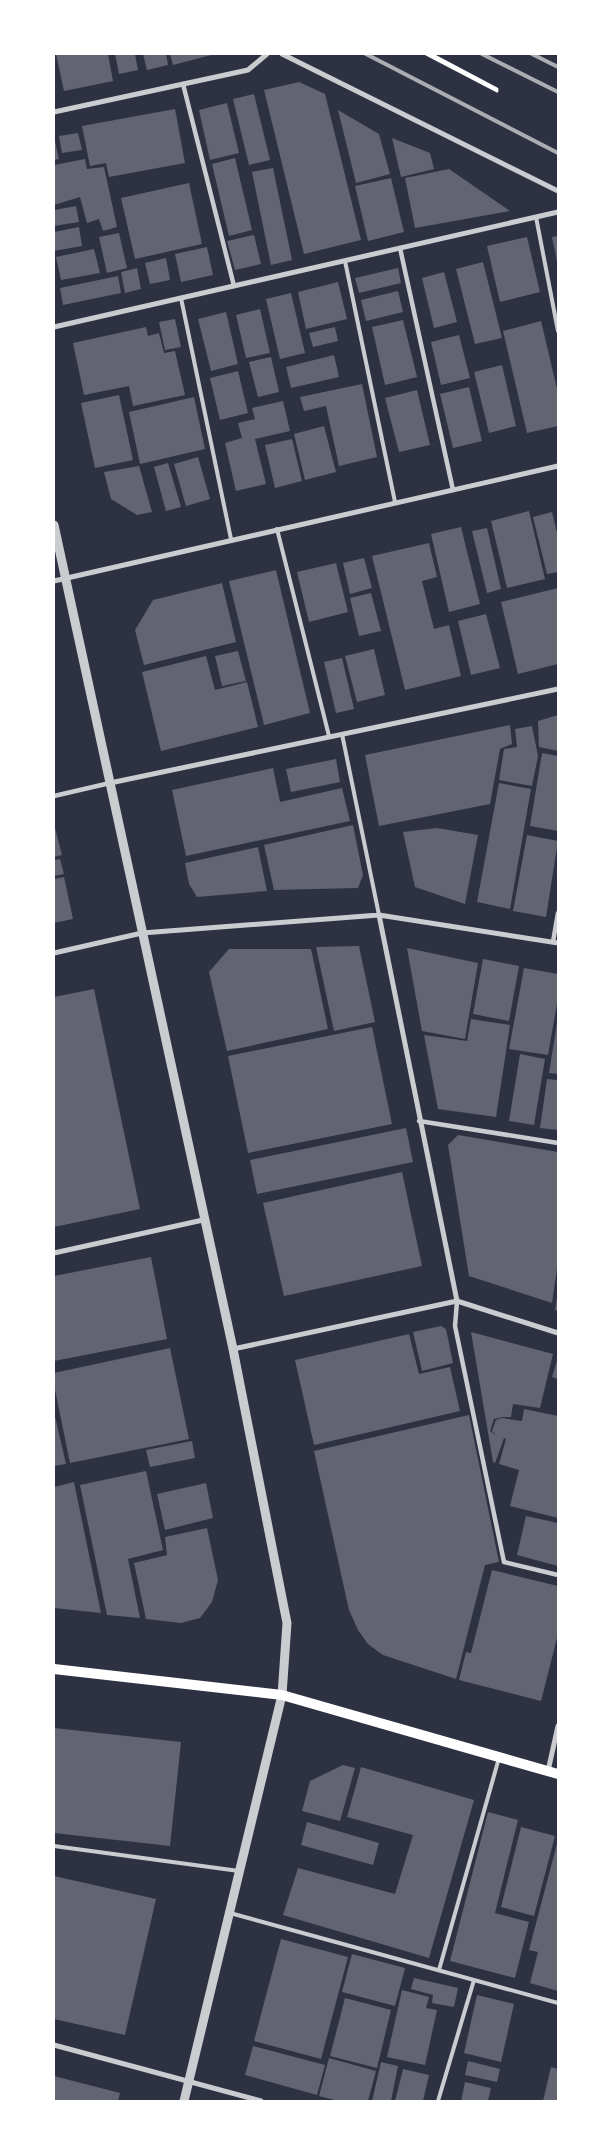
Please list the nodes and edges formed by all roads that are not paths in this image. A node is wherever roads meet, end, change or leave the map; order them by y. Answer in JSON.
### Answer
{"nodes":[{"id":1,"x":267,"y":54,"type":"edge"},
{"id":2,"x":282,"y":54,"type":"edge"},
{"id":3,"x":183,"y":84,"type":"junction"},
{"id":4,"x":54,"y":112,"type":"edge"},
{"id":5,"x":558,"y":192,"type":"edge"},
{"id":6,"x":558,"y":212,"type":"edge"},
{"id":7,"x":536,"y":217,"type":"junction"},
{"id":8,"x":400,"y":248,"type":"junction"},
{"id":9,"x":345,"y":261,"type":"junction"},
{"id":10,"x":234,"y":286,"type":"junction"},
{"id":11,"x":181,"y":298,"type":"junction"},
{"id":12,"x":54,"y":327,"type":"edge"},
{"id":13,"x":558,"y":331,"type":"edge"},
{"id":14,"x":558,"y":466,"type":"edge"},
{"id":15,"x":453,"y":490,"type":"junction"},
{"id":16,"x":395,"y":502,"type":"junction"},
{"id":17,"x":54,"y":525,"type":"edge"},
{"id":18,"x":277,"y":529,"type":"junction"},
{"id":19,"x":231,"y":539,"type":"junction"},
{"id":20,"x":66,"y":578,"type":"junction"},
{"id":21,"x":54,"y":581,"type":"edge"},
{"id":22,"x":558,"y":689,"type":"edge"},
{"id":23,"x":342,"y":734,"type":"junction"},
{"id":24,"x":329,"y":736,"type":"junction"},
{"id":25,"x":110,"y":783,"type":"junction"},
{"id":26,"x":54,"y":796,"type":"edge"},
{"id":27,"x":558,"y":913,"type":"edge"},
{"id":28,"x":379,"y":915,"type":"junction"},
{"id":29,"x":142,"y":933,"type":"junction"},
{"id":30,"x":556,"y":943,"type":"edge"},
{"id":31,"x":54,"y":953,"type":"edge"},
{"id":32,"x":419,"y":1121,"type":"junction"},
{"id":33,"x":558,"y":1143,"type":"edge"},
{"id":34,"x":204,"y":1220,"type":"junction"},
{"id":35,"x":54,"y":1253,"type":"edge"},
{"id":36,"x":457,"y":1301,"type":"junction"},
{"id":37,"x":558,"y":1333,"type":"edge"},
{"id":38,"x":233,"y":1349,"type":"junction"},
{"id":39,"x":558,"y":1575,"type":"edge"},
{"id":40,"x":54,"y":1668,"type":"edge"},
{"id":41,"x":282,"y":1694,"type":"junction"},
{"id":42,"x":558,"y":1726,"type":"edge"},
{"id":43,"x":500,"y":1755,"type":"junction"},
{"id":44,"x":553,"y":1772,"type":"edge"},
{"id":45,"x":54,"y":1846,"type":"edge"},
{"id":46,"x":238,"y":1871,"type":"junction"},
{"id":47,"x":228,"y":1913,"type":"junction"},
{"id":48,"x":439,"y":1970,"type":"junction"},
{"id":49,"x":474,"y":1980,"type":"junction"},
{"id":50,"x":558,"y":2003,"type":"edge"},
{"id":51,"x":54,"y":2046,"type":"edge"},
{"id":52,"x":188,"y":2082,"type":"junction"},
{"id":53,"x":184,"y":2101,"type":"edge"},
{"id":54,"x":261,"y":2101,"type":"edge"},
{"id":55,"x":438,"y":2101,"type":"edge"}],
"edges":[{"from":1,"to":3,"type":"street"},
{"from":2,"to":5,"type":"street"},
{"from":3,"to":4,"type":"street"},
{"from":3,"to":10,"type":"street"},
{"from":6,"to":7,"type":"street"},
{"from":7,"to":8,"type":"street"},
{"from":7,"to":13,"type":"lane"},
{"from":8,"to":9,"type":"street"},
{"from":8,"to":15,"type":"street"},
{"from":9,"to":10,"type":"street"},
{"from":9,"to":16,"type":"lane"},
{"from":10,"to":11,"type":"street"},
{"from":11,"to":12,"type":"street"},
{"from":11,"to":19,"type":"lane"},
{"from":14,"to":15,"type":"street"},
{"from":15,"to":16,"type":"street"},
{"from":16,"to":18,"type":"street"},
{"from":17,"to":20,"type":"street"},
{"from":18,"to":19,"type":"street"},
{"from":18,"to":24,"type":"lane"},
{"from":19,"to":20,"type":"street"},
{"from":20,"to":21,"type":"street"},
{"from":20,"to":25,"type":"street"},
{"from":22,"to":23,"type":"street"},
{"from":23,"to":24,"type":"street"},
{"from":23,"to":28,"type":"lane"},
{"from":24,"to":25,"type":"street"},
{"from":25,"to":26,"type":"street"},
{"from":25,"to":29,"type":"street"},
{"from":27,"to":30,"type":"street"},
{"from":28,"to":29,"type":"street"},
{"from":28,"to":30,"type":"street"},
{"from":28,"to":32,"type":"street"},
{"from":29,"to":31,"type":"street"},
{"from":29,"to":34,"type":"street"},
{"from":32,"to":33,"type":"street"},
{"from":32,"to":36,"type":"street"},
{"from":34,"to":35,"type":"street"},
{"from":34,"to":38,"type":"street"},
{"from":36,"to":37,"type":"street"},
{"from":36,"to":38,"type":"street"},
{"from":36,"to":39,"type":"street"},
{"from":38,"to":41,"type":"street"},
{"from":40,"to":41,"type":"main road"},
{"from":41,"to":43,"type":"main road"},
{"from":41,"to":46,"type":"street"},
{"from":42,"to":44,"type":"street"},
{"from":43,"to":44,"type":"main road"},
{"from":43,"to":48,"type":"lane"},
{"from":45,"to":46,"type":"lane"},
{"from":46,"to":47,"type":"street"},
{"from":47,"to":48,"type":"lane"},
{"from":47,"to":52,"type":"street"},
{"from":48,"to":49,"type":"lane"},
{"from":49,"to":50,"type":"lane"},
{"from":49,"to":55,"type":"lane"},
{"from":51,"to":52,"type":"street"},
{"from":52,"to":53,"type":"street"},
{"from":52,"to":54,"type":"street"}]}
